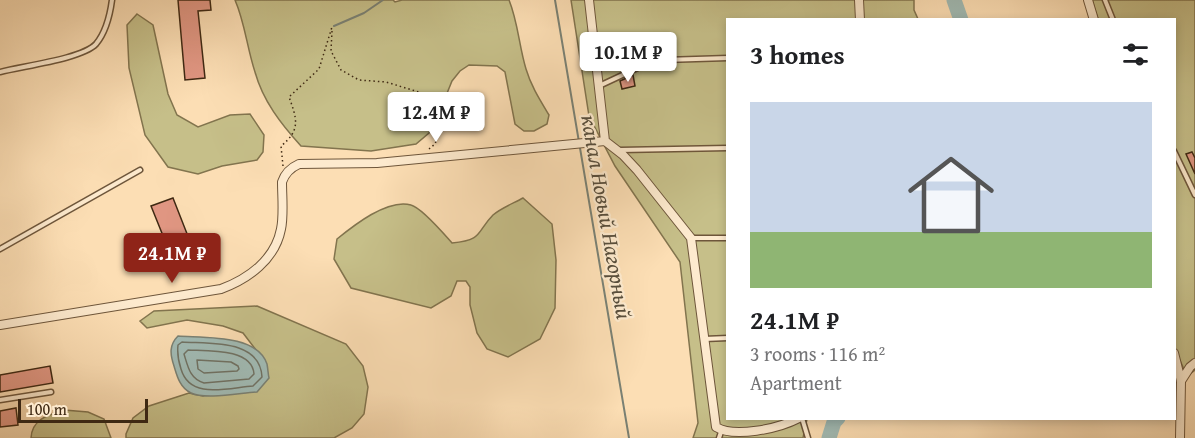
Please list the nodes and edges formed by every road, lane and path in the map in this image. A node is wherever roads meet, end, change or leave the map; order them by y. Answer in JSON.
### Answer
{"nodes":[{"id":1,"x":112,"y":0,"type":"edge"},
{"id":2,"x":589,"y":0,"type":"edge"},
{"id":3,"x":859,"y":0,"type":"edge"},
{"id":4,"x":1088,"y":0,"type":"edge"},
{"id":5,"x":1105,"y":0,"type":"edge"},
{"id":6,"x":860,"y":18,"type":"edge"},
{"id":7,"x":1093,"y":18,"type":"edge"},
{"id":8,"x":1112,"y":18,"type":"edge"},
{"id":9,"x":726,"y":58,"type":"edge"},
{"id":10,"x":0,"y":72,"type":"edge"},
{"id":11,"x":598,"y":86,"type":"junction"},
{"id":12,"x":444,"y":116,"type":"dead end"},
{"id":13,"x":440,"y":130,"type":"dead end"},
{"id":14,"x":605,"y":141,"type":"junction"},
{"id":15,"x":726,"y":148,"type":"edge"},
{"id":16,"x":617,"y":150,"type":"junction"},
{"id":17,"x":1176,"y":155,"type":"edge"},
{"id":18,"x":417,"y":158,"type":"junction"},
{"id":19,"x":140,"y":170,"type":"dead end"},
{"id":20,"x":284,"y":176,"type":"junction"},
{"id":21,"x":1195,"y":195,"type":"edge"},
{"id":22,"x":691,"y":238,"type":"junction"},
{"id":23,"x":726,"y":238,"type":"edge"},
{"id":24,"x":0,"y":249,"type":"edge"},
{"id":25,"x":0,"y":325,"type":"edge"},
{"id":26,"x":726,"y":338,"type":"edge"},
{"id":27,"x":704,"y":339,"type":"junction"},
{"id":28,"x":1176,"y":361,"type":"edge"},
{"id":29,"x":1195,"y":363,"type":"edge"},
{"id":30,"x":1181,"y":381,"type":"junction"},
{"id":31,"x":51,"y":392,"type":"dead end"},
{"id":32,"x":0,"y":400,"type":"edge"},
{"id":33,"x":795,"y":420,"type":"edge"},
{"id":34,"x":802,"y":420,"type":"edge"},
{"id":35,"x":720,"y":435,"type":"edge"},
{"id":36,"x":808,"y":438,"type":"edge"},
{"id":37,"x":1180,"y":438,"type":"edge"}],
"edges":[{"from":1,"to":10,"type":"lane"},
{"from":2,"to":11,"type":"street"},
{"from":3,"to":6,"type":"street"},
{"from":4,"to":7,"type":"street"},
{"from":5,"to":8,"type":"lane"},
{"from":9,"to":11,"type":"lane"},
{"from":11,"to":14,"type":"street"},
{"from":12,"to":20,"type":"path"},
{"from":13,"to":18,"type":"path"},
{"from":14,"to":16,"type":"street"},
{"from":14,"to":18,"type":"street"},
{"from":15,"to":16,"type":"lane"},
{"from":16,"to":22,"type":"street"},
{"from":17,"to":21,"type":"lane"},
{"from":18,"to":20,"type":"street"},
{"from":19,"to":24,"type":"lane"},
{"from":20,"to":25,"type":"street"},
{"from":22,"to":23,"type":"lane"},
{"from":22,"to":27,"type":"street"},
{"from":26,"to":27,"type":"lane"},
{"from":27,"to":35,"type":"street"},
{"from":28,"to":30,"type":"street"},
{"from":29,"to":30,"type":"street"},
{"from":30,"to":37,"type":"street"},
{"from":31,"to":32,"type":"lane"},
{"from":33,"to":35,"type":"street"},
{"from":34,"to":36,"type":"lane"}]}
